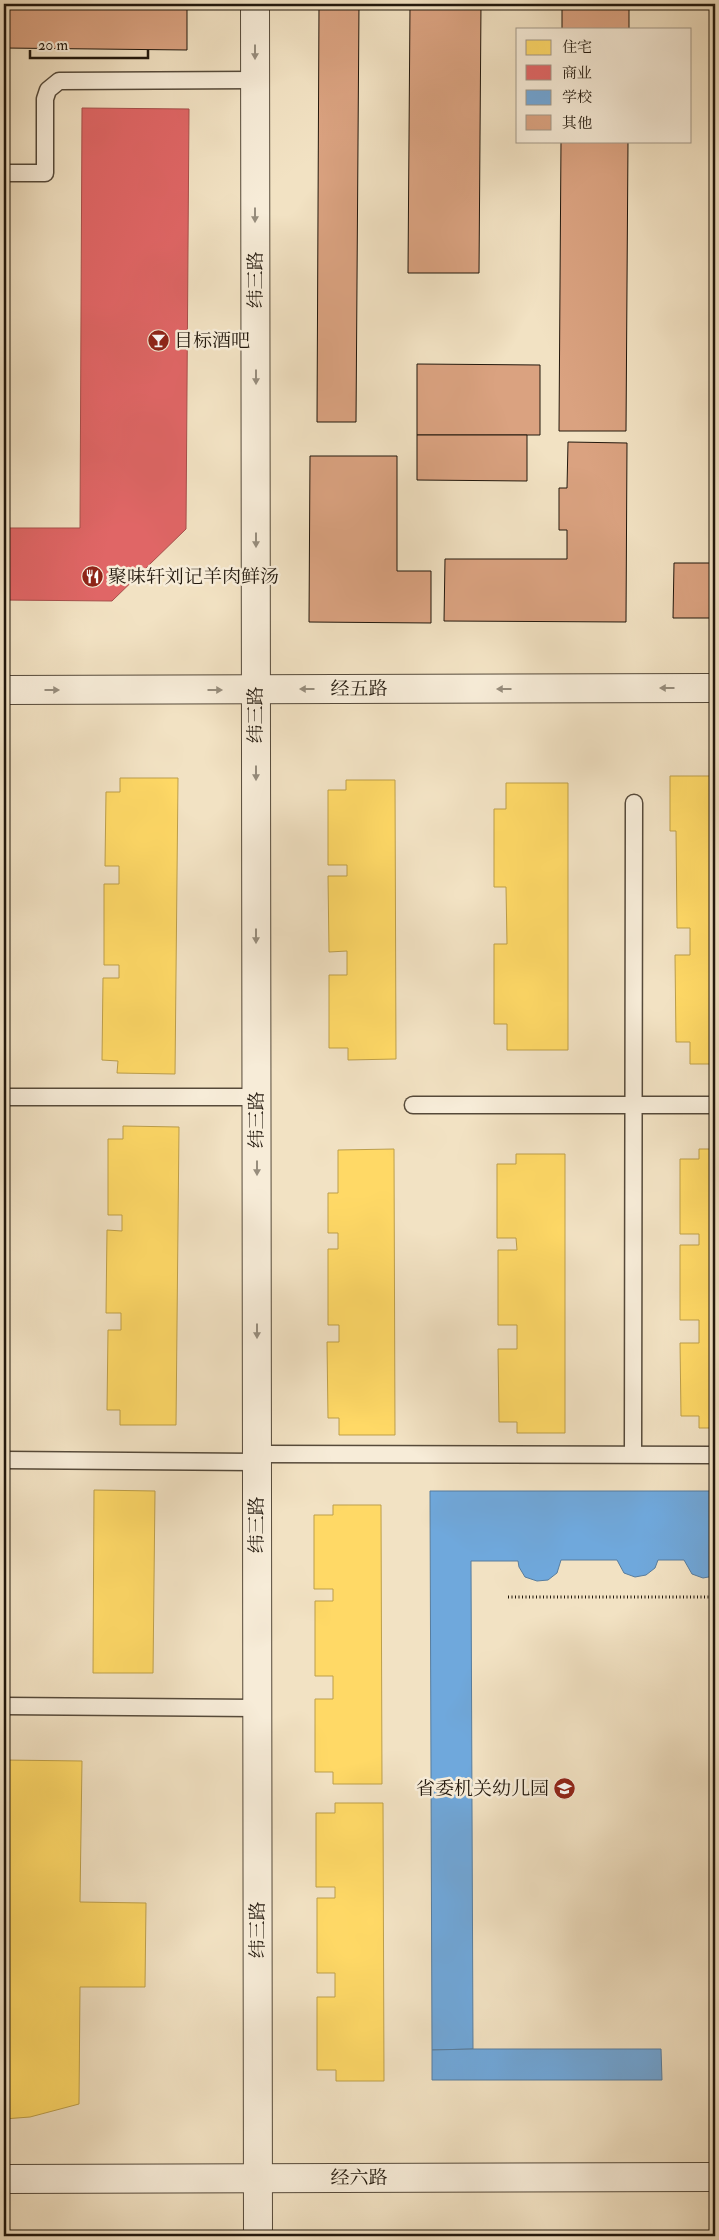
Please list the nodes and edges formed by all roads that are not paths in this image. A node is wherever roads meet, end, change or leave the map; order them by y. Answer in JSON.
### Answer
{"nodes":[{"id":1,"x":255,"y":4,"type":"edge"},
{"id":2,"x":255,"y":80,"type":"junction"},
{"id":3,"x":4,"y":173,"type":"edge"},
{"id":4,"x":715,"y":688,"type":"edge"},
{"id":5,"x":4,"y":690,"type":"edge"},
{"id":6,"x":256,"y":690,"type":"junction"},
{"id":7,"x":634,"y":803,"type":"dead end"},
{"id":8,"x":4,"y":1097,"type":"edge"},
{"id":9,"x":257,"y":1097,"type":"junction"},
{"id":10,"x":413,"y":1105,"type":"dead end"},
{"id":11,"x":634,"y":1105,"type":"junction"},
{"id":12,"x":715,"y":1105,"type":"edge"},
{"id":13,"x":633,"y":1454,"type":"junction"},
{"id":14,"x":715,"y":1454,"type":"edge"},
{"id":15,"x":257,"y":1458,"type":"junction"},
{"id":16,"x":4,"y":1460,"type":"edge"},
{"id":17,"x":4,"y":1706,"type":"edge"},
{"id":18,"x":257,"y":1708,"type":"junction"},
{"id":19,"x":258,"y":2178,"type":"junction"},
{"id":20,"x":715,"y":2178,"type":"edge"},
{"id":21,"x":4,"y":2179,"type":"edge"},
{"id":22,"x":258,"y":2236,"type":"edge"}],
"edges":[{"from":1,"to":2,"type":"street","name":"纬三路","one_way":true},
{"from":2,"to":3,"type":"lane"},
{"from":2,"to":6,"type":"street","name":"纬三路","one_way":true},
{"from":4,"to":6,"type":"street","name":"经五路","one_way":true},
{"from":5,"to":6,"type":"street","name":"经五路","one_way":true},
{"from":6,"to":9,"type":"street","name":"纬三路","one_way":true},
{"from":7,"to":11,"type":"lane"},
{"from":8,"to":9,"type":"lane"},
{"from":9,"to":15,"type":"street","name":"纬三路","one_way":true},
{"from":10,"to":11,"type":"lane"},
{"from":11,"to":12,"type":"lane"},
{"from":11,"to":13,"type":"lane"},
{"from":13,"to":14,"type":"lane"},
{"from":13,"to":15,"type":"lane"},
{"from":15,"to":16,"type":"lane"},
{"from":15,"to":18,"type":"street","name":"纬三路"},
{"from":17,"to":18,"type":"lane"},
{"from":18,"to":19,"type":"street","name":"纬三路"},
{"from":19,"to":20,"type":"street","name":"经六路"},
{"from":19,"to":21,"type":"street","name":"经六路"},
{"from":19,"to":22,"type":"street","name":"纬三路"}]}
